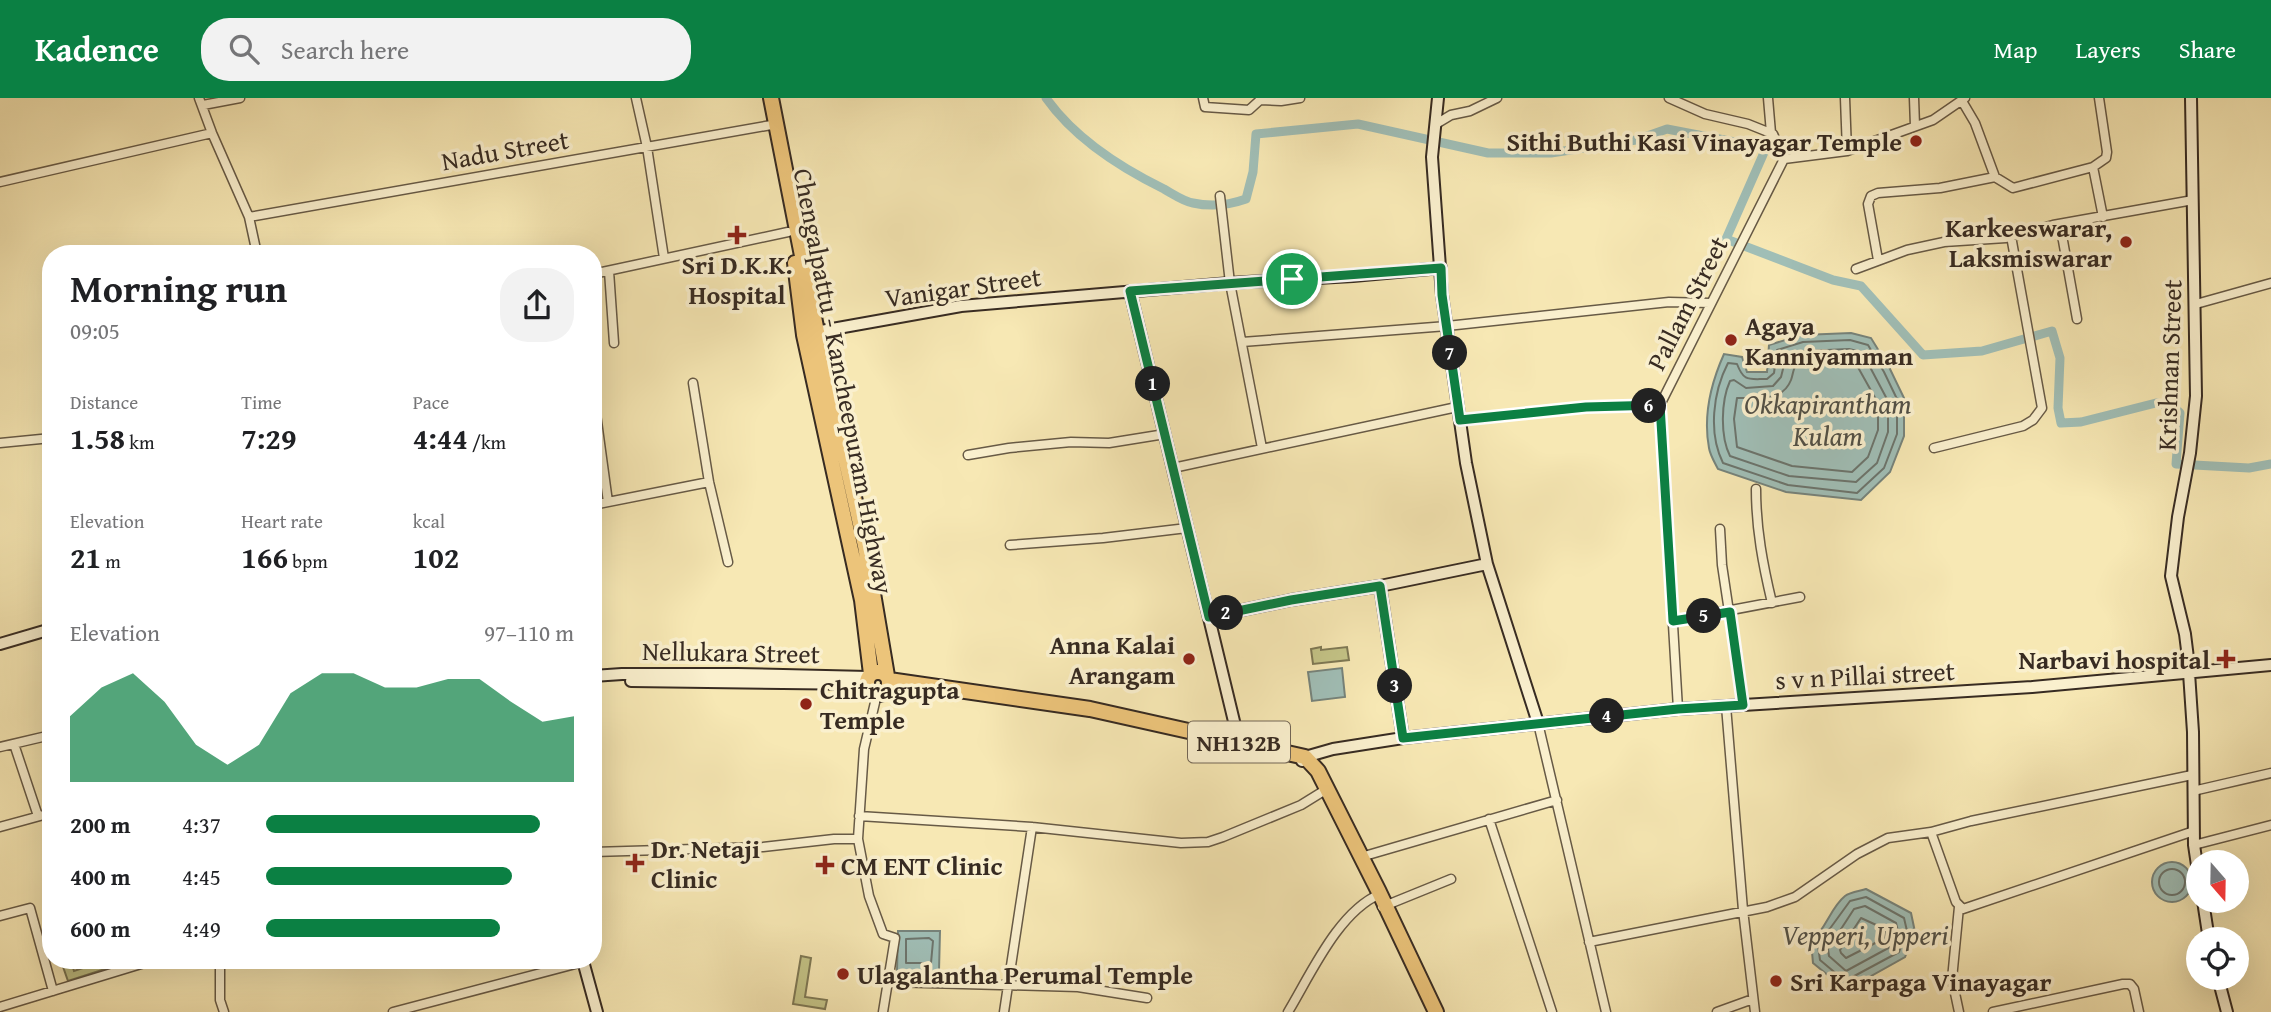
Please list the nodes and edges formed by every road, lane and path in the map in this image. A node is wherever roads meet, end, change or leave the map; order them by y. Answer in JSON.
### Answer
{"nodes":[{"id":1,"x":240,"y":98,"type":"edge"},
{"id":2,"x":636,"y":98,"type":"edge"},
{"id":3,"x":763,"y":98,"type":"edge"},
{"id":4,"x":771,"y":98,"type":"edge"},
{"id":5,"x":1203,"y":98,"type":"edge"},
{"id":6,"x":1300,"y":98,"type":"edge"},
{"id":7,"x":1437,"y":98,"type":"edge"},
{"id":8,"x":1497,"y":98,"type":"edge"},
{"id":9,"x":1669,"y":98,"type":"edge"},
{"id":10,"x":1768,"y":98,"type":"edge"},
{"id":11,"x":1844,"y":98,"type":"edge"},
{"id":12,"x":1914,"y":98,"type":"edge"},
{"id":13,"x":2099,"y":98,"type":"edge"},
{"id":14,"x":2191,"y":98,"type":"edge"},
{"id":15,"x":1282,"y":99,"type":"edge"},
{"id":16,"x":1963,"y":99,"type":"edge"},
{"id":17,"x":201,"y":101,"type":"edge"},
{"id":18,"x":1218,"y":102,"type":"edge"},
{"id":19,"x":773,"y":124,"type":"junction"},
{"id":20,"x":1436,"y":124,"type":"junction"},
{"id":21,"x":1915,"y":125,"type":"junction"},
{"id":22,"x":212,"y":133,"type":"junction"},
{"id":23,"x":1771,"y":133,"type":"junction"},
{"id":24,"x":647,"y":147,"type":"junction"},
{"id":25,"x":1847,"y":151,"type":"junction"},
{"id":26,"x":1784,"y":159,"type":"junction"},
{"id":27,"x":2093,"y":167,"type":"junction"},
{"id":28,"x":1995,"y":177,"type":"junction"},
{"id":29,"x":0,"y":183,"type":"edge"},
{"id":30,"x":1220,"y":196,"type":"dead end"},
{"id":31,"x":2193,"y":200,"type":"junction"},
{"id":32,"x":249,"y":217,"type":"junction"},
{"id":33,"x":2103,"y":217,"type":"junction"},
{"id":34,"x":2060,"y":224,"type":"junction"},
{"id":35,"x":788,"y":232,"type":"junction"},
{"id":36,"x":2011,"y":236,"type":"junction"},
{"id":37,"x":255,"y":245,"type":"edge"},
{"id":38,"x":664,"y":258,"type":"junction"},
{"id":39,"x":1878,"y":260,"type":"junction"},
{"id":40,"x":1441,"y":268,"type":"junction"},
{"id":41,"x":1856,"y":269,"type":"dead end"},
{"id":42,"x":609,"y":271,"type":"junction"},
{"id":43,"x":602,"y":272,"type":"edge"},
{"id":44,"x":1230,"y":283,"type":"junction"},
{"id":45,"x":2271,"y":283,"type":"edge"},
{"id":46,"x":1130,"y":291,"type":"junction"},
{"id":47,"x":1710,"y":303,"type":"junction"},
{"id":48,"x":2196,"y":304,"type":"junction"},
{"id":49,"x":2077,"y":319,"type":"dead end"},
{"id":50,"x":1447,"y":326,"type":"junction"},
{"id":51,"x":811,"y":333,"type":"junction"},
{"id":52,"x":1242,"y":342,"type":"junction"},
{"id":53,"x":614,"y":343,"type":"dead end"},
{"id":54,"x":693,"y":383,"type":"dead end"},
{"id":55,"x":1660,"y":405,"type":"junction"},
{"id":56,"x":1457,"y":407,"type":"junction"},
{"id":57,"x":1460,"y":420,"type":"junction"},
{"id":58,"x":1165,"y":434,"type":"junction"},
{"id":59,"x":42,"y":439,"type":"edge"},
{"id":60,"x":0,"y":443,"type":"edge"},
{"id":61,"x":1262,"y":448,"type":"junction"},
{"id":62,"x":1934,"y":448,"type":"dead end"},
{"id":63,"x":968,"y":455,"type":"dead end"},
{"id":64,"x":602,"y":458,"type":"edge"},
{"id":65,"x":1173,"y":468,"type":"junction"},
{"id":66,"x":709,"y":482,"type":"junction"},
{"id":67,"x":1756,"y":489,"type":"dead end"},
{"id":68,"x":608,"y":502,"type":"junction"},
{"id":69,"x":602,"y":503,"type":"edge"},
{"id":70,"x":1188,"y":528,"type":"junction"},
{"id":71,"x":1720,"y":528,"type":"dead end"},
{"id":72,"x":1010,"y":545,"type":"dead end"},
{"id":73,"x":728,"y":562,"type":"dead end"},
{"id":74,"x":1487,"y":564,"type":"junction"},
{"id":75,"x":1380,"y":586,"type":"junction"},
{"id":76,"x":1800,"y":597,"type":"dead end"},
{"id":77,"x":1772,"y":603,"type":"junction"},
{"id":78,"x":1730,"y":612,"type":"junction"},
{"id":79,"x":1209,"y":617,"type":"junction"},
{"id":80,"x":1673,"y":621,"type":"junction"},
{"id":81,"x":42,"y":632,"type":"edge"},
{"id":82,"x":0,"y":644,"type":"edge"},
{"id":83,"x":2271,"y":665,"type":"edge"},
{"id":84,"x":2189,"y":672,"type":"junction"},
{"id":85,"x":602,"y":676,"type":"edge"},
{"id":86,"x":602,"y":681,"type":"edge"},
{"id":87,"x":878,"y":682,"type":"junction"},
{"id":88,"x":1743,"y":705,"type":"junction"},
{"id":89,"x":1726,"y":706,"type":"junction"},
{"id":90,"x":1678,"y":709,"type":"junction"},
{"id":91,"x":1538,"y":723,"type":"junction"},
{"id":92,"x":42,"y":736,"type":"edge"},
{"id":93,"x":1403,"y":738,"type":"junction"},
{"id":94,"x":14,"y":744,"type":"junction"},
{"id":95,"x":1239,"y":746,"type":"junction"},
{"id":96,"x":0,"y":747,"type":"edge"},
{"id":97,"x":1333,"y":749,"type":"junction"},
{"id":98,"x":1303,"y":760,"type":"junction"},
{"id":99,"x":1318,"y":771,"type":"junction"},
{"id":100,"x":2271,"y":773,"type":"edge"},
{"id":101,"x":2192,"y":775,"type":"junction"},
{"id":102,"x":2193,"y":791,"type":"junction"},
{"id":103,"x":1322,"y":792,"type":"junction"},
{"id":104,"x":1557,"y":800,"type":"junction"},
{"id":105,"x":42,"y":815,"type":"edge"},
{"id":106,"x":38,"y":816,"type":"junction"},
{"id":107,"x":859,"y":816,"type":"junction"},
{"id":108,"x":1489,"y":818,"type":"junction"},
{"id":109,"x":2271,"y":825,"type":"edge"},
{"id":110,"x":0,"y":827,"type":"edge"},
{"id":111,"x":1032,"y":827,"type":"junction"},
{"id":112,"x":2194,"y":831,"type":"junction"},
{"id":113,"x":1931,"y":832,"type":"junction"},
{"id":114,"x":858,"y":839,"type":"junction"},
{"id":115,"x":2194,"y":845,"type":"junction"},
{"id":116,"x":2195,"y":850,"type":"edge"},
{"id":117,"x":602,"y":852,"type":"edge"},
{"id":118,"x":1361,"y":857,"type":"junction"},
{"id":119,"x":1451,"y":879,"type":"dead end"},
{"id":120,"x":1380,"y":901,"type":"junction"},
{"id":121,"x":1959,"y":907,"type":"junction"},
{"id":122,"x":1743,"y":911,"type":"junction"},
{"id":123,"x":0,"y":916,"type":"edge"},
{"id":124,"x":1590,"y":942,"type":"junction"},
{"id":125,"x":42,"y":951,"type":"edge"},
{"id":126,"x":47,"y":969,"type":"edge"},
{"id":127,"x":124,"y":969,"type":"edge"},
{"id":128,"x":220,"y":969,"type":"edge"},
{"id":129,"x":553,"y":969,"type":"edge"},
{"id":130,"x":585,"y":969,"type":"edge"},
{"id":131,"x":888,"y":982,"type":"junction"},
{"id":132,"x":1007,"y":986,"type":"junction"},
{"id":133,"x":2221,"y":990,"type":"edge"},
{"id":134,"x":53,"y":991,"type":"junction"},
{"id":135,"x":1147,"y":998,"type":"dead end"},
{"id":136,"x":1753,"y":999,"type":"junction"},
{"id":137,"x":0,"y":1007,"type":"edge"},
{"id":138,"x":225,"y":1012,"type":"edge"},
{"id":139,"x":393,"y":1012,"type":"edge"},
{"id":140,"x":597,"y":1012,"type":"edge"},
{"id":141,"x":883,"y":1012,"type":"edge"},
{"id":142,"x":1004,"y":1012,"type":"edge"},
{"id":143,"x":1288,"y":1012,"type":"edge"},
{"id":144,"x":1429,"y":1012,"type":"edge"},
{"id":145,"x":1436,"y":1012,"type":"edge"},
{"id":146,"x":1552,"y":1012,"type":"edge"},
{"id":147,"x":1606,"y":1012,"type":"edge"},
{"id":148,"x":1717,"y":1012,"type":"edge"},
{"id":149,"x":1755,"y":1012,"type":"edge"},
{"id":150,"x":1959,"y":1012,"type":"edge"},
{"id":151,"x":1993,"y":1012,"type":"edge"},
{"id":152,"x":2139,"y":1012,"type":"edge"},
{"id":153,"x":2227,"y":1012,"type":"edge"}],
"edges":[{"from":1,"to":17,"type":"street"},
{"from":2,"to":24,"type":"street"},
{"from":3,"to":19,"type":"highway","name":"Chengalpattu - Kancheepuram Highway"},
{"from":4,"to":19,"type":"highway"},
{"from":5,"to":18,"type":"street"},
{"from":6,"to":15,"type":"street"},
{"from":7,"to":20,"type":"street"},
{"from":8,"to":20,"type":"street"},
{"from":9,"to":23,"type":"street"},
{"from":10,"to":23,"type":"street"},
{"from":11,"to":25,"type":"street"},
{"from":12,"to":21,"type":"street"},
{"from":13,"to":27,"type":"street"},
{"from":14,"to":31,"type":"street","name":"Krishnan Street"},
{"from":15,"to":18,"type":"street"},
{"from":16,"to":21,"type":"street"},
{"from":16,"to":28,"type":"street"},
{"from":17,"to":22,"type":"street"},
{"from":19,"to":24,"type":"street","name":"Nadu Street"},
{"from":19,"to":35,"type":"highway","name":"Chengalpattu - Kancheepuram Highway"},
{"from":19,"to":51,"type":"highway"},
{"from":20,"to":40,"type":"street"},
{"from":21,"to":25,"type":"street"},
{"from":22,"to":29,"type":"street"},
{"from":22,"to":32,"type":"street"},
{"from":23,"to":26,"type":"street"},
{"from":24,"to":32,"type":"street","name":"Nadu Street"},
{"from":24,"to":38,"type":"street"},
{"from":25,"to":26,"type":"street"},
{"from":26,"to":47,"type":"street","name":"Pallam Street"},
{"from":27,"to":28,"type":"street"},
{"from":27,"to":33,"type":"street"},
{"from":28,"to":39,"type":"street"},
{"from":30,"to":44,"type":"street"},
{"from":31,"to":33,"type":"street"},
{"from":31,"to":48,"type":"street","name":"Krishnan Street"},
{"from":32,"to":37,"type":"street"},
{"from":33,"to":34,"type":"street"},
{"from":34,"to":36,"type":"street"},
{"from":34,"to":49,"type":"street"},
{"from":35,"to":38,"type":"street"},
{"from":35,"to":51,"type":"highway","name":"Chengalpattu - Kancheepuram Highway"},
{"from":36,"to":39,"type":"street"},
{"from":36,"to":62,"type":"street"},
{"from":38,"to":42,"type":"street"},
{"from":39,"to":41,"type":"street"},
{"from":40,"to":44,"type":"street","name":"Vanigar Street"},
{"from":40,"to":50,"type":"street"},
{"from":42,"to":43,"type":"street"},
{"from":42,"to":53,"type":"street"},
{"from":44,"to":46,"type":"street","name":"Vanigar Street"},
{"from":44,"to":52,"type":"street"},
{"from":45,"to":48,"type":"street"},
{"from":46,"to":51,"type":"street","name":"Vanigar Street"},
{"from":46,"to":58,"type":"street"},
{"from":47,"to":50,"type":"street"},
{"from":47,"to":55,"type":"street","name":"Pallam Street"},
{"from":48,"to":84,"type":"street","name":"Krishnan Street"},
{"from":50,"to":52,"type":"street"},
{"from":50,"to":56,"type":"street"},
{"from":51,"to":87,"type":"highway"},
{"from":52,"to":61,"type":"street"},
{"from":54,"to":66,"type":"street"},
{"from":55,"to":57,"type":"street"},
{"from":55,"to":80,"type":"street","name":"Pallam Street"},
{"from":56,"to":57,"type":"street"},
{"from":56,"to":61,"type":"street"},
{"from":57,"to":74,"type":"street"},
{"from":58,"to":63,"type":"street"},
{"from":58,"to":65,"type":"street"},
{"from":59,"to":60,"type":"street"},
{"from":61,"to":65,"type":"street"},
{"from":64,"to":68,"type":"street"},
{"from":65,"to":70,"type":"street"},
{"from":66,"to":68,"type":"street"},
{"from":66,"to":73,"type":"street"},
{"from":67,"to":77,"type":"street"},
{"from":68,"to":69,"type":"street"},
{"from":70,"to":72,"type":"street"},
{"from":70,"to":79,"type":"street"},
{"from":71,"to":78,"type":"street"},
{"from":74,"to":75,"type":"street"},
{"from":74,"to":91,"type":"street"},
{"from":75,"to":79,"type":"street"},
{"from":75,"to":93,"type":"street"},
{"from":76,"to":77,"type":"street"},
{"from":77,"to":78,"type":"street"},
{"from":78,"to":80,"type":"street"},
{"from":78,"to":88,"type":"street"},
{"from":79,"to":95,"type":"street"},
{"from":80,"to":90,"type":"street","name":"Pallam Street"},
{"from":81,"to":82,"type":"street"},
{"from":83,"to":84,"type":"street","name":"s v n Pillai street"},
{"from":84,"to":88,"type":"street","name":"s v n Pillai street"},
{"from":84,"to":101,"type":"street","name":"Krishnan Street"},
{"from":85,"to":87,"type":"street","name":"Nellukara Street"},
{"from":86,"to":87,"type":"street","name":"Nellukara Street"},
{"from":87,"to":95,"type":"highway","number":"NH132B"},
{"from":87,"to":107,"type":"street"},
{"from":88,"to":89,"type":"street","name":"s v n Pillai street"},
{"from":89,"to":90,"type":"street","name":"s v n Pillai street"},
{"from":89,"to":122,"type":"street"},
{"from":90,"to":91,"type":"street","name":"s v n Pillai street"},
{"from":91,"to":93,"type":"street","name":"s v n Pillai street"},
{"from":91,"to":104,"type":"street"},
{"from":92,"to":94,"type":"street"},
{"from":93,"to":97,"type":"street","name":"s v n Pillai street"},
{"from":94,"to":96,"type":"street"},
{"from":94,"to":106,"type":"street"},
{"from":95,"to":98,"type":"highway","number":"NH132B"},
{"from":97,"to":98,"type":"street","name":"s v n Pillai street"},
{"from":97,"to":99,"type":"street"},
{"from":98,"to":99,"type":"highway","number":"NH132B"},
{"from":98,"to":103,"type":"highway","number":"NH132B"},
{"from":99,"to":118,"type":"highway","number":"NH132B"},
{"from":100,"to":102,"type":"street"},
{"from":101,"to":102,"type":"street","name":"Krishnan Street"},
{"from":101,"to":113,"type":"street"},
{"from":102,"to":112,"type":"street","name":"Krishnan Street"},
{"from":103,"to":111,"type":"street"},
{"from":103,"to":120,"type":"highway","number":"NH132B"},
{"from":104,"to":108,"type":"street"},
{"from":104,"to":124,"type":"street"},
{"from":105,"to":106,"type":"street"},
{"from":106,"to":110,"type":"street"},
{"from":107,"to":111,"type":"street"},
{"from":107,"to":114,"type":"street"},
{"from":108,"to":118,"type":"street"},
{"from":108,"to":146,"type":"street"},
{"from":109,"to":115,"type":"street"},
{"from":111,"to":132,"type":"street"},
{"from":112,"to":115,"type":"street","name":"Krishnan Street"},
{"from":112,"to":121,"type":"street"},
{"from":113,"to":121,"type":"street"},
{"from":113,"to":122,"type":"street"},
{"from":114,"to":117,"type":"street"},
{"from":114,"to":131,"type":"street"},
{"from":115,"to":116,"type":"street","name":"Krishnan Street"},
{"from":118,"to":120,"type":"highway","number":"NH132B"},
{"from":119,"to":120,"type":"street"},
{"from":120,"to":143,"type":"street"},
{"from":120,"to":144,"type":"highway","number":"NH132B"},
{"from":120,"to":145,"type":"highway","number":"NH132B"},
{"from":121,"to":150,"type":"street"},
{"from":122,"to":124,"type":"street"},
{"from":122,"to":136,"type":"street"},
{"from":123,"to":125,"type":"street"},
{"from":124,"to":147,"type":"street"},
{"from":126,"to":134,"type":"street"},
{"from":127,"to":134,"type":"street"},
{"from":128,"to":138,"type":"street"},
{"from":129,"to":139,"type":"street"},
{"from":130,"to":140,"type":"street"},
{"from":131,"to":132,"type":"street"},
{"from":131,"to":141,"type":"street"},
{"from":132,"to":135,"type":"street"},
{"from":132,"to":142,"type":"street"},
{"from":133,"to":153,"type":"street"},
{"from":134,"to":137,"type":"street"},
{"from":136,"to":148,"type":"street"},
{"from":136,"to":149,"type":"street"},
{"from":151,"to":152,"type":"street"}]}
